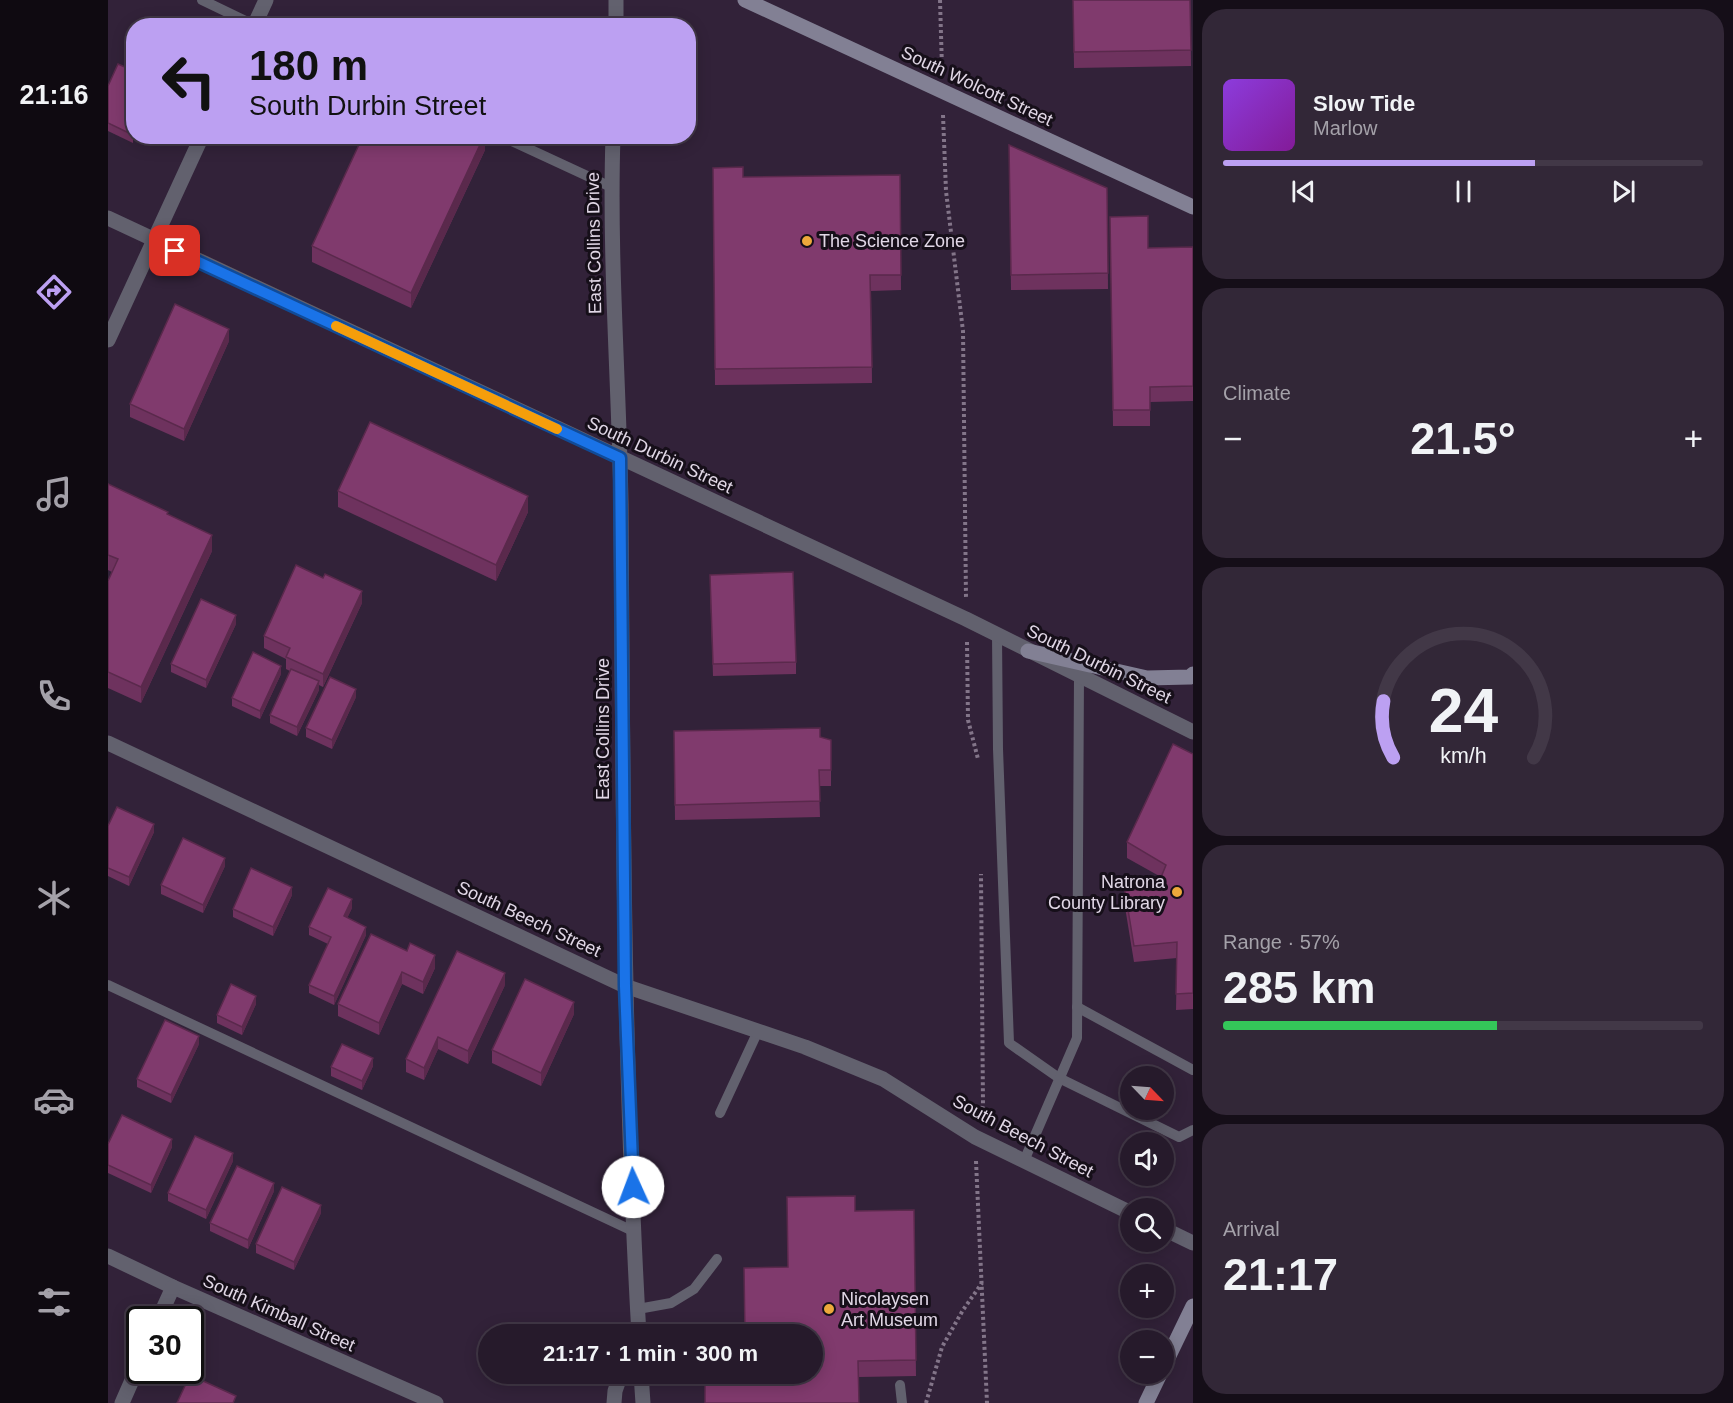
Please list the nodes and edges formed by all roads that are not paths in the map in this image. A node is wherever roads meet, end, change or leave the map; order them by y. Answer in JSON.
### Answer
{"nodes":[{"id":1,"x":202,"y":0,"type":"edge"},
{"id":2,"x":266,"y":0,"type":"edge"},
{"id":3,"x":616,"y":0,"type":"edge"},
{"id":4,"x":746,"y":0,"type":"edge"},
{"id":5,"x":240,"y":18,"type":"edge"},
{"id":6,"x":258,"y":18,"type":"edge"},
{"id":7,"x":616,"y":18,"type":"edge"},
{"id":8,"x":198,"y":144,"type":"edge"},
{"id":9,"x":518,"y":144,"type":"edge"},
{"id":10,"x":613,"y":144,"type":"edge"},
{"id":11,"x":611,"y":187,"type":"junction"},
{"id":12,"x":1193,"y":207,"type":"edge"},
{"id":13,"x":108,"y":219,"type":"edge"},
{"id":14,"x":154,"y":241,"type":"junction"},
{"id":15,"x":108,"y":340,"type":"edge"},
{"id":16,"x":620,"y":458,"type":"junction"},
{"id":17,"x":997,"y":635,"type":"junction"},
{"id":18,"x":1028,"y":651,"type":"junction"},
{"id":19,"x":1193,"y":674,"type":"edge"},
{"id":20,"x":1079,"y":676,"type":"junction"},
{"id":21,"x":1193,"y":732,"type":"edge"},
{"id":22,"x":108,"y":743,"type":"edge"},
{"id":23,"x":108,"y":985,"type":"edge"},
{"id":24,"x":625,"y":986,"type":"junction"},
{"id":25,"x":1077,"y":1007,"type":"junction"},
{"id":26,"x":758,"y":1030,"type":"junction"},
{"id":27,"x":1193,"y":1070,"type":"edge"},
{"id":28,"x":1059,"y":1078,"type":"junction"},
{"id":29,"x":720,"y":1113,"type":"dead end"},
{"id":30,"x":1193,"y":1130,"type":"edge"},
{"id":31,"x":1024,"y":1161,"type":"junction"},
{"id":32,"x":1120,"y":1208,"type":"edge"},
{"id":33,"x":635,"y":1232,"type":"junction"},
{"id":34,"x":1174,"y":1234,"type":"edge"},
{"id":35,"x":1193,"y":1243,"type":"edge"},
{"id":36,"x":108,"y":1256,"type":"edge"},
{"id":37,"x":717,"y":1259,"type":"dead end"},
{"id":38,"x":173,"y":1287,"type":"junction"},
{"id":39,"x":164,"y":1306,"type":"edge"},
{"id":40,"x":1193,"y":1306,"type":"edge"},
{"id":41,"x":637,"y":1324,"type":"edge"},
{"id":42,"x":639,"y":1324,"type":"edge"},
{"id":43,"x":1174,"y":1345,"type":"edge"},
{"id":44,"x":130,"y":1384,"type":"edge"},
{"id":45,"x":617,"y":1384,"type":"edge"},
{"id":46,"x":642,"y":1384,"type":"edge"},
{"id":47,"x":1155,"y":1384,"type":"edge"},
{"id":48,"x":900,"y":1385,"type":"edge"},
{"id":49,"x":122,"y":1403,"type":"edge"},
{"id":50,"x":436,"y":1403,"type":"edge"},
{"id":51,"x":614,"y":1403,"type":"edge"},
{"id":52,"x":643,"y":1403,"type":"edge"},
{"id":53,"x":902,"y":1403,"type":"edge"},
{"id":54,"x":1146,"y":1403,"type":"edge"}],
"edges":[{"from":1,"to":5,"type":"lane"},
{"from":2,"to":6,"type":"street"},
{"from":3,"to":7,"type":"street"},
{"from":4,"to":12,"type":"main road","name":"South Wolcott Street"},
{"from":8,"to":14,"type":"street"},
{"from":9,"to":11,"type":"lane"},
{"from":10,"to":11,"type":"street","name":"East Collins Drive"},
{"from":11,"to":16,"type":"street","name":"East Collins Drive"},
{"from":13,"to":14,"type":"street","name":"South Durbin Street"},
{"from":14,"to":15,"type":"street"},
{"from":14,"to":16,"type":"street","name":"South Durbin Street"},
{"from":16,"to":17,"type":"street","name":"South Durbin Street"},
{"from":16,"to":24,"type":"street","name":"East Collins Drive"},
{"from":17,"to":18,"type":"street","name":"South Durbin Street"},
{"from":17,"to":28,"type":"lane"},
{"from":18,"to":19,"type":"main road"},
{"from":18,"to":20,"type":"street","name":"South Durbin Street"},
{"from":20,"to":21,"type":"street","name":"South Durbin Street"},
{"from":20,"to":25,"type":"lane"},
{"from":22,"to":24,"type":"street","name":"South Beech Street"},
{"from":23,"to":33,"type":"lane"},
{"from":24,"to":26,"type":"street","name":"South Beech Street"},
{"from":24,"to":33,"type":"street","name":"East Collins Drive"},
{"from":25,"to":27,"type":"lane"},
{"from":25,"to":28,"type":"lane"},
{"from":26,"to":29,"type":"lane"},
{"from":26,"to":31,"type":"street","name":"South Beech Street"},
{"from":28,"to":30,"type":"lane"},
{"from":28,"to":31,"type":"lane"},
{"from":31,"to":32,"type":"street","name":"South Beech Street"},
{"from":33,"to":41,"type":"street","name":"East Collins Drive"},
{"from":34,"to":35,"type":"street"},
{"from":36,"to":38,"type":"street","name":"South Kimball Street"},
{"from":37,"to":42,"type":"lane"},
{"from":38,"to":39,"type":"street"},
{"from":38,"to":50,"type":"street","name":"South Kimball Street"},
{"from":40,"to":43,"type":"main road"},
{"from":44,"to":49,"type":"street"},
{"from":45,"to":51,"type":"street"},
{"from":46,"to":52,"type":"street"},
{"from":47,"to":54,"type":"main road"},
{"from":48,"to":53,"type":"lane"}]}
